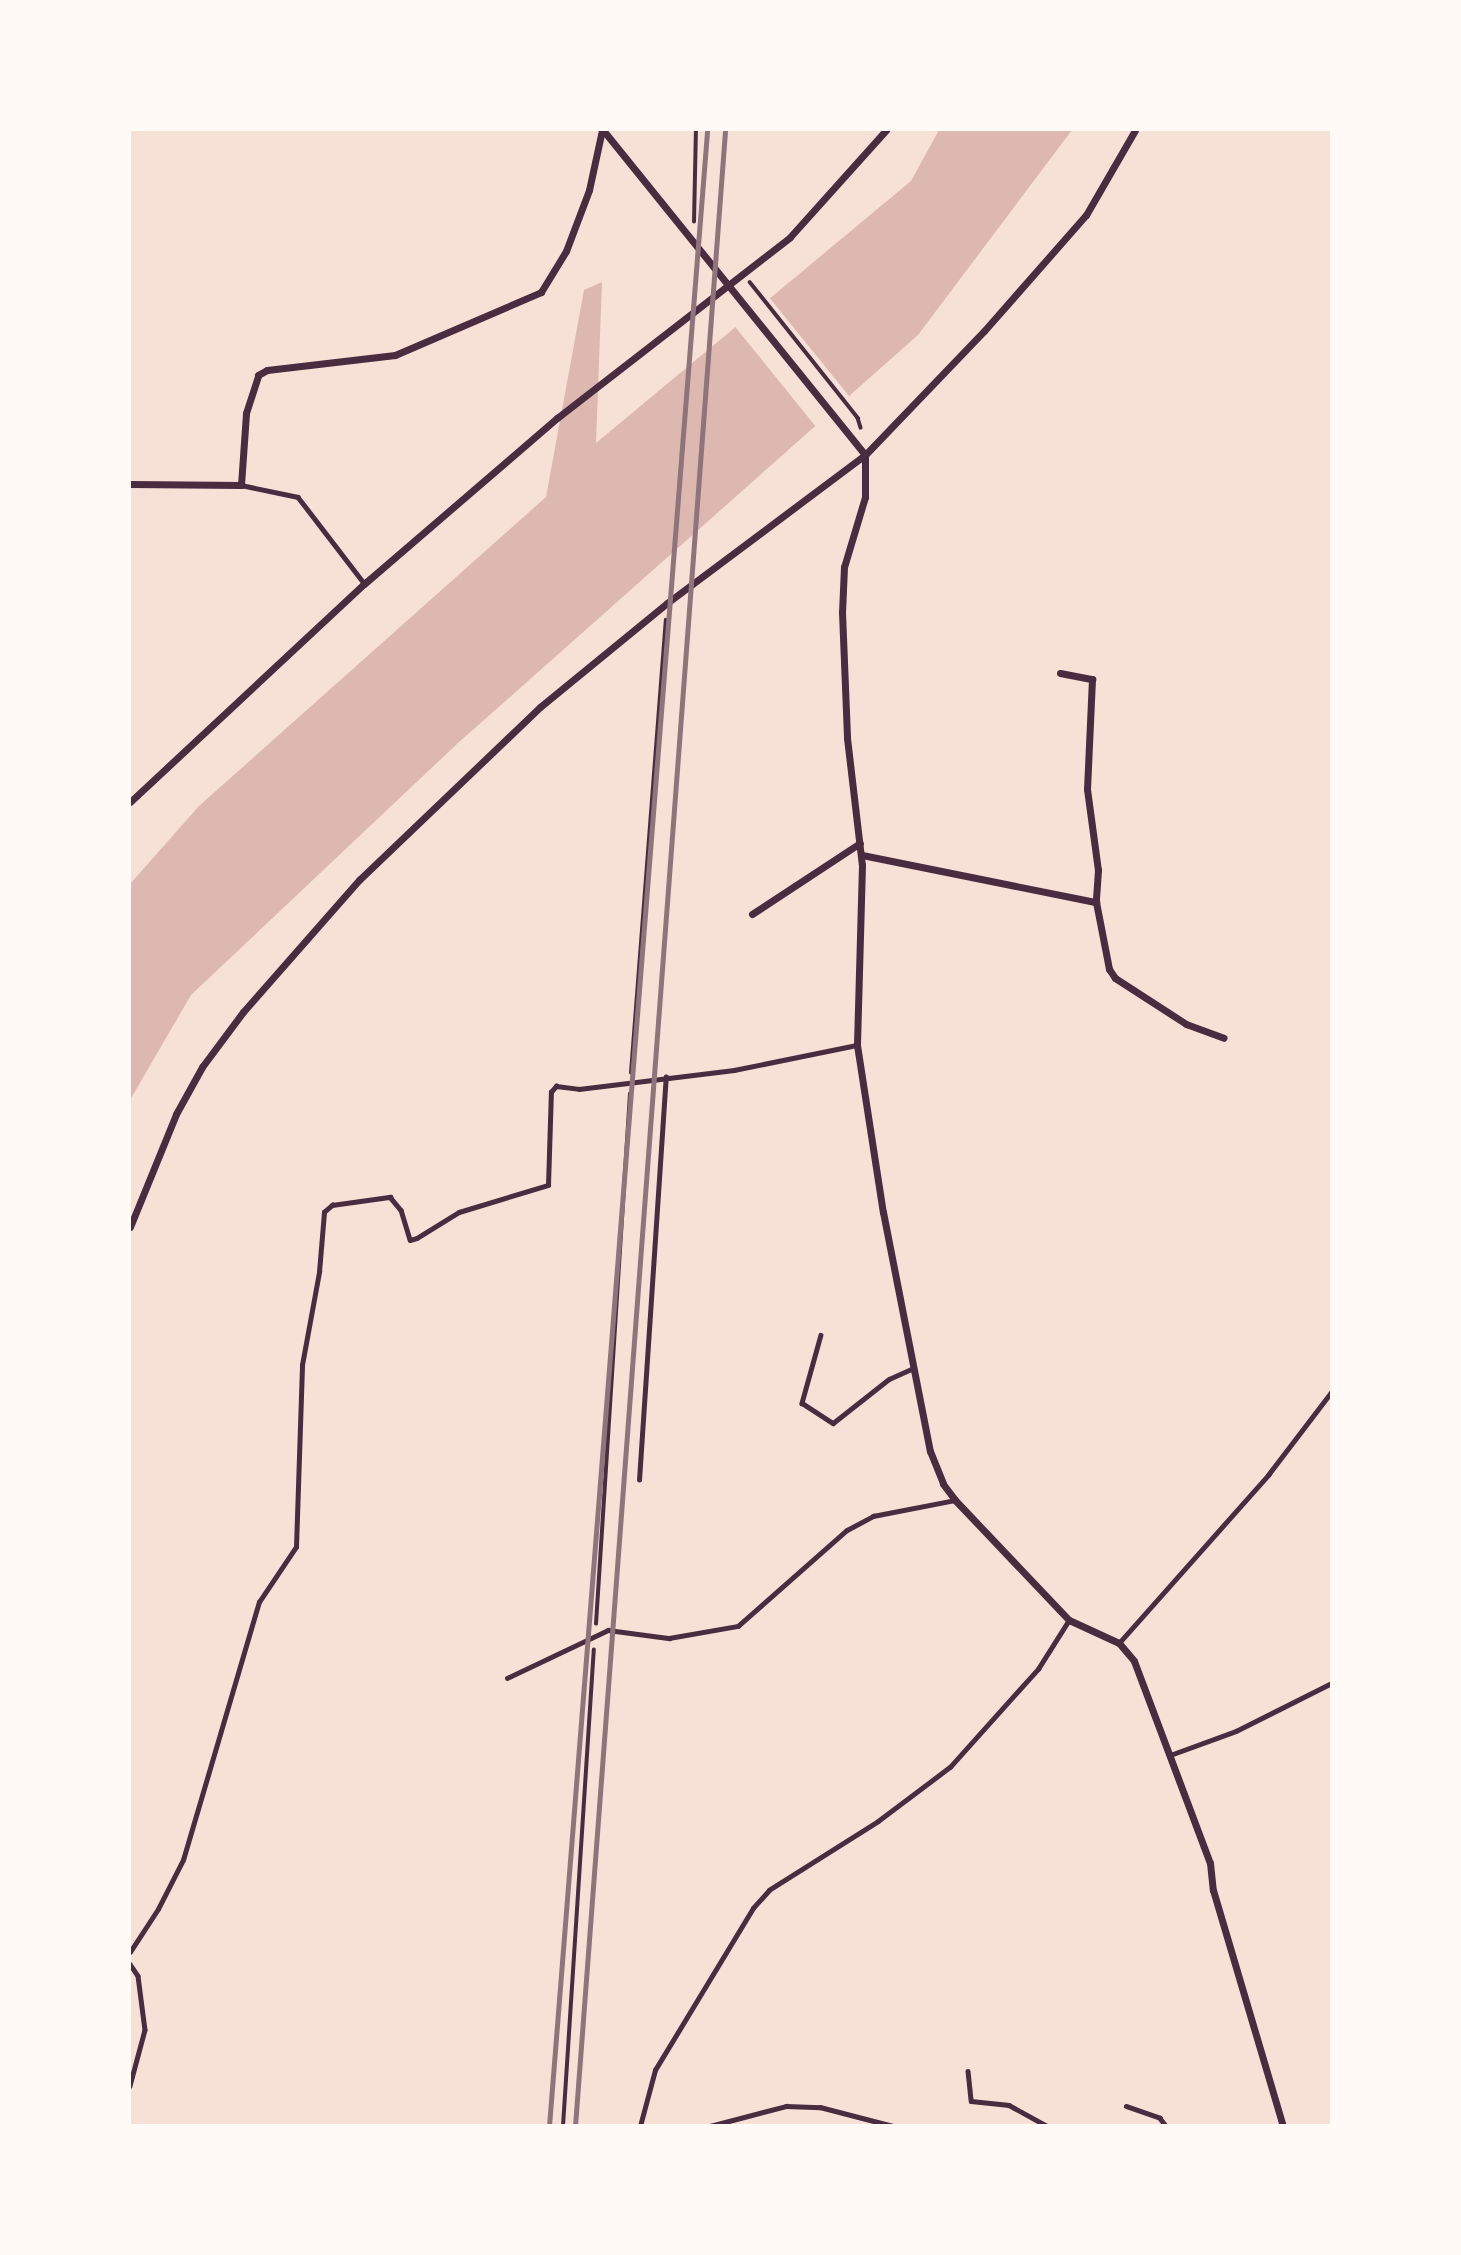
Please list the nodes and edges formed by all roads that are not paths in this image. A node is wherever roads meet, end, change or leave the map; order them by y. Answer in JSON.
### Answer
{"nodes":[{"id":1,"x":603,"y":130,"type":"edge"},
{"id":2,"x":886,"y":130,"type":"edge"},
{"id":3,"x":1135,"y":130,"type":"edge"},
{"id":4,"x":731,"y":286,"type":"junction"},
{"id":5,"x":865,"y":455,"type":"junction"},
{"id":6,"x":130,"y":484,"type":"edge"},
{"id":7,"x":241,"y":485,"type":"junction"},
{"id":8,"x":364,"y":584,"type":"junction"},
{"id":9,"x":1060,"y":673,"type":"dead end"},
{"id":10,"x":130,"y":803,"type":"edge"},
{"id":11,"x":860,"y":843,"type":"junction"},
{"id":12,"x":862,"y":855,"type":"junction"},
{"id":13,"x":1096,"y":902,"type":"junction"},
{"id":14,"x":752,"y":914,"type":"dead end"},
{"id":15,"x":1224,"y":1038,"type":"dead end"},
{"id":16,"x":857,"y":1045,"type":"junction"},
{"id":17,"x":666,"y":1077,"type":"junction"},
{"id":18,"x":130,"y":1227,"type":"edge"},
{"id":19,"x":821,"y":1335,"type":"dead end"},
{"id":20,"x":916,"y":1367,"type":"junction"},
{"id":21,"x":1332,"y":1391,"type":"edge"},
{"id":22,"x":639,"y":1480,"type":"dead end"},
{"id":23,"x":955,"y":1500,"type":"junction"},
{"id":24,"x":1069,"y":1620,"type":"junction"},
{"id":25,"x":1119,"y":1643,"type":"junction"},
{"id":26,"x":507,"y":1678,"type":"dead end"},
{"id":27,"x":1332,"y":1683,"type":"edge"},
{"id":28,"x":1173,"y":1754,"type":"junction"},
{"id":29,"x":130,"y":1952,"type":"edge"},
{"id":30,"x":130,"y":1964,"type":"edge"},
{"id":31,"x":968,"y":2071,"type":"dead end"},
{"id":32,"x":130,"y":2086,"type":"edge"},
{"id":33,"x":1126,"y":2106,"type":"dead end"},
{"id":34,"x":639,"y":2126,"type":"edge"},
{"id":35,"x":710,"y":2126,"type":"edge"},
{"id":36,"x":893,"y":2126,"type":"edge"},
{"id":37,"x":1047,"y":2126,"type":"edge"},
{"id":38,"x":1166,"y":2126,"type":"edge"},
{"id":39,"x":1283,"y":2126,"type":"edge"}],
"edges":[{"from":1,"to":4,"type":"street"},
{"from":1,"to":7,"type":"street"},
{"from":2,"to":4,"type":"street"},
{"from":3,"to":5,"type":"street"},
{"from":4,"to":5,"type":"street"},
{"from":4,"to":8,"type":"street"},
{"from":5,"to":11,"type":"street"},
{"from":5,"to":18,"type":"street"},
{"from":6,"to":7,"type":"street"},
{"from":7,"to":8,"type":"lane"},
{"from":8,"to":10,"type":"street"},
{"from":9,"to":13,"type":"street"},
{"from":11,"to":12,"type":"street"},
{"from":11,"to":14,"type":"street"},
{"from":12,"to":13,"type":"street"},
{"from":12,"to":16,"type":"street"},
{"from":13,"to":15,"type":"street"},
{"from":16,"to":17,"type":"lane"},
{"from":16,"to":20,"type":"street"},
{"from":17,"to":22,"type":"lane"},
{"from":17,"to":29,"type":"lane"},
{"from":19,"to":20,"type":"lane"},
{"from":20,"to":23,"type":"street"},
{"from":21,"to":25,"type":"lane"},
{"from":23,"to":24,"type":"street"},
{"from":23,"to":26,"type":"lane"},
{"from":24,"to":25,"type":"street"},
{"from":24,"to":34,"type":"lane"},
{"from":25,"to":28,"type":"street"},
{"from":27,"to":28,"type":"lane"},
{"from":28,"to":39,"type":"street"},
{"from":30,"to":32,"type":"lane"},
{"from":31,"to":37,"type":"lane"},
{"from":33,"to":38,"type":"lane"},
{"from":35,"to":36,"type":"lane"}]}
